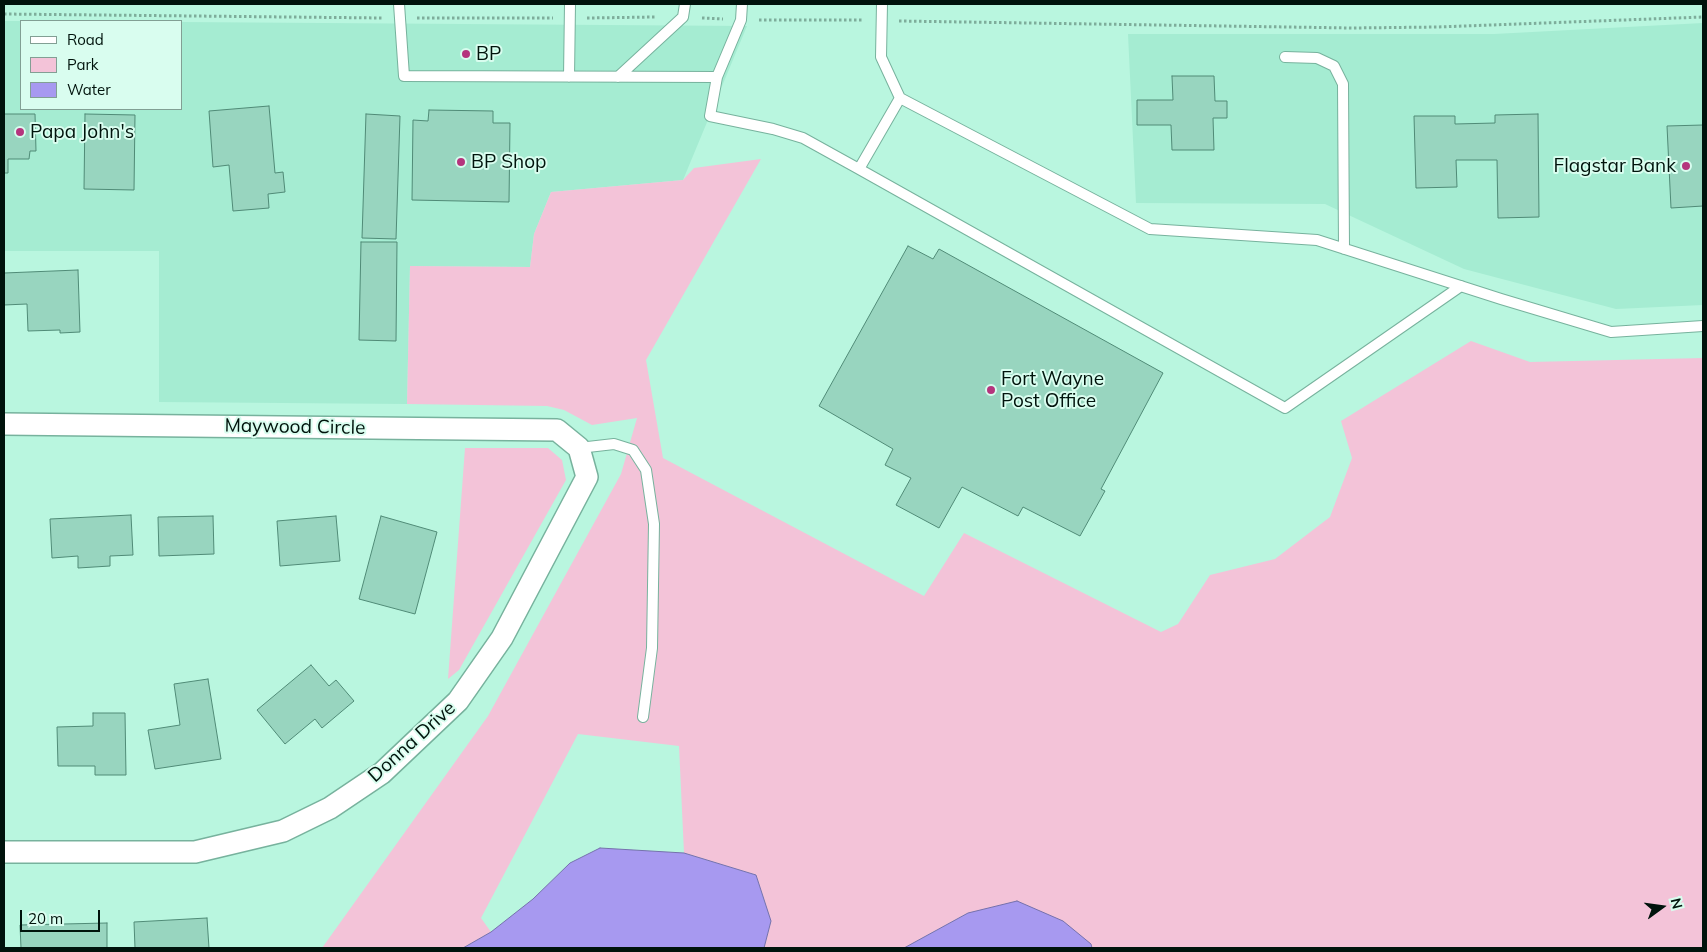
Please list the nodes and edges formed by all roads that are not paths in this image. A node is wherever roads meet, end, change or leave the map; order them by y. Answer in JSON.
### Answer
{"nodes":[{"id":1,"x":399,"y":4,"type":"edge"},
{"id":2,"x":570,"y":4,"type":"edge"},
{"id":3,"x":685,"y":4,"type":"edge"},
{"id":4,"x":742,"y":4,"type":"edge"},
{"id":5,"x":882,"y":4,"type":"edge"},
{"id":6,"x":1285,"y":57,"type":"dead end"},
{"id":7,"x":569,"y":77,"type":"junction"},
{"id":8,"x":618,"y":77,"type":"junction"},
{"id":9,"x":717,"y":77,"type":"junction"},
{"id":10,"x":900,"y":98,"type":"junction"},
{"id":11,"x":859,"y":169,"type":"junction"},
{"id":12,"x":1344,"y":249,"type":"junction"},
{"id":13,"x":1461,"y":286,"type":"junction"},
{"id":14,"x":1703,"y":326,"type":"edge"},
{"id":15,"x":4,"y":424,"type":"edge"},
{"id":16,"x":579,"y":448,"type":"junction"},
{"id":17,"x":643,"y":717,"type":"dead end"},
{"id":18,"x":4,"y":852,"type":"edge"}],
"edges":[{"from":1,"to":7,"type":"lane"},
{"from":2,"to":7,"type":"lane"},
{"from":3,"to":8,"type":"lane"},
{"from":4,"to":9,"type":"lane"},
{"from":5,"to":10,"type":"lane"},
{"from":6,"to":12,"type":"lane"},
{"from":7,"to":8,"type":"lane"},
{"from":8,"to":9,"type":"lane"},
{"from":9,"to":11,"type":"lane"},
{"from":10,"to":11,"type":"lane"},
{"from":10,"to":12,"type":"lane"},
{"from":11,"to":13,"type":"lane"},
{"from":12,"to":13,"type":"lane"},
{"from":13,"to":14,"type":"lane"},
{"from":15,"to":16,"type":"street","name":"Maywood Circle"},
{"from":16,"to":17,"type":"lane"},
{"from":16,"to":18,"type":"street","name":"Donna Drive"}]}
